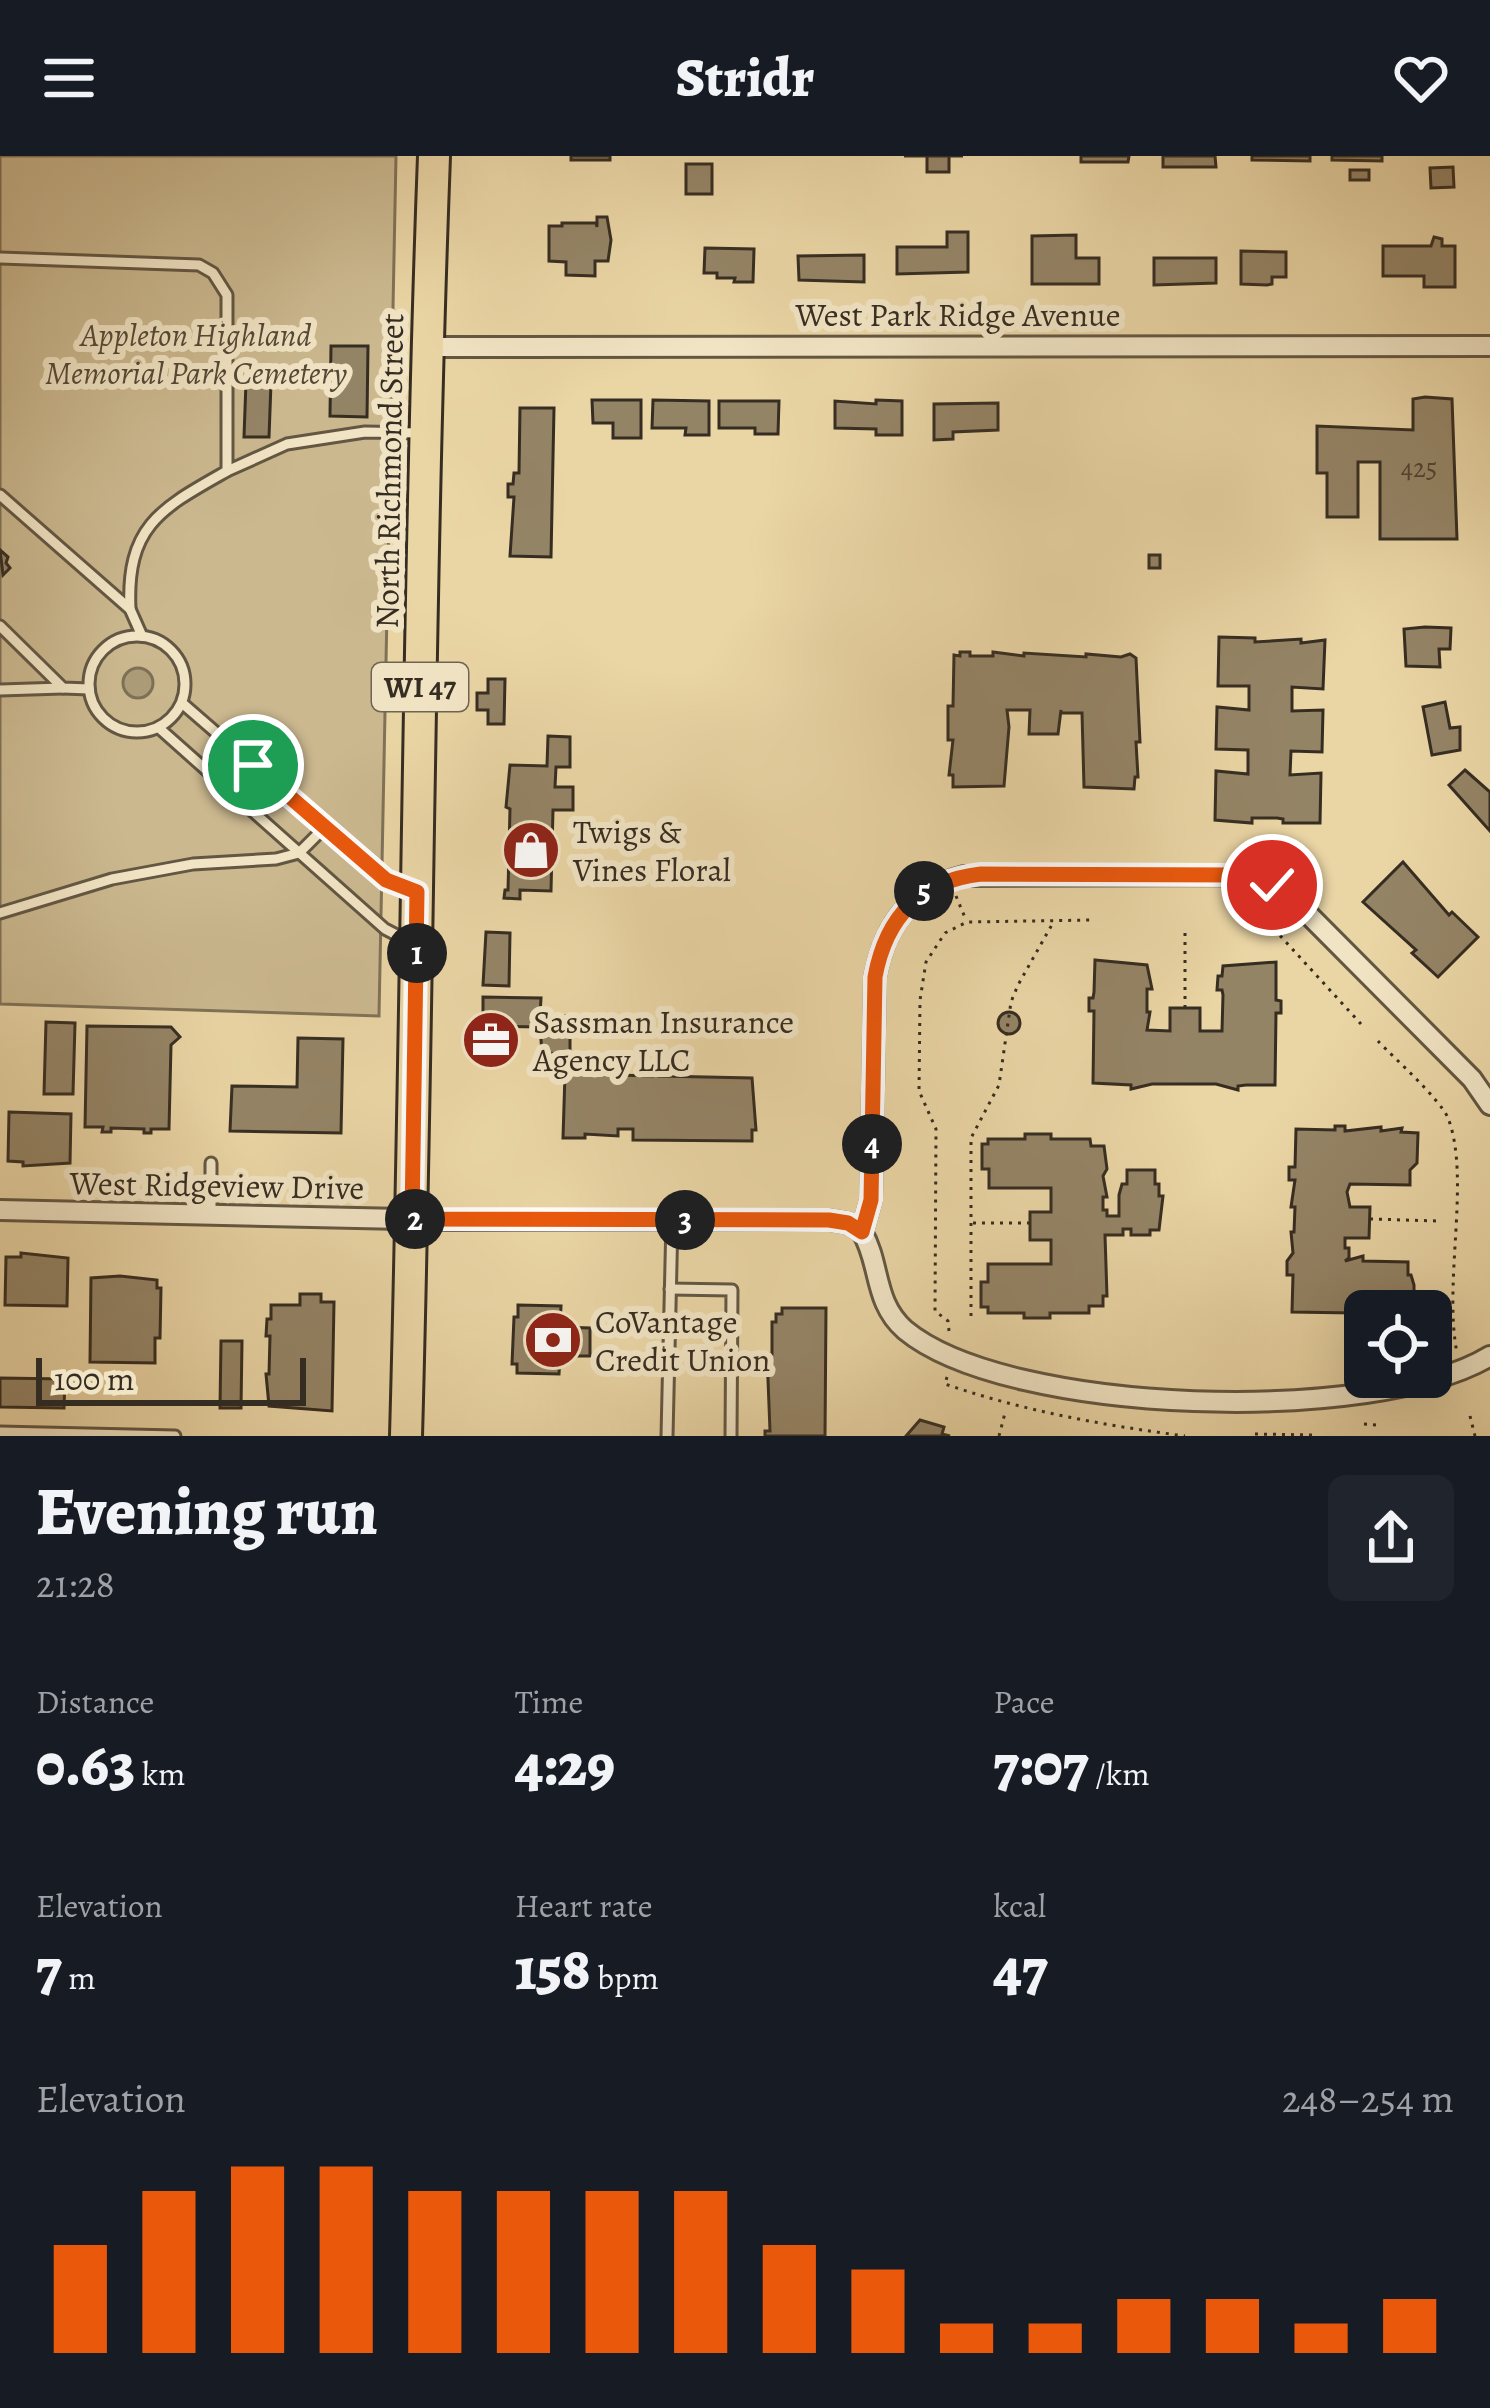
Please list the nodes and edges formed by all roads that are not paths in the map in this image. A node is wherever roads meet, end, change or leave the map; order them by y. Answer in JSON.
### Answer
{"nodes":[{"id":1,"x":434,"y":156,"type":"edge"},
{"id":2,"x":0,"y":258,"type":"edge"},
{"id":3,"x":1490,"y":346,"type":"edge"},
{"id":4,"x":427,"y":347,"type":"junction"},
{"id":5,"x":425,"y":433,"type":"junction"},
{"id":6,"x":227,"y":471,"type":"junction"},
{"id":7,"x":0,"y":495,"type":"edge"},
{"id":8,"x":130,"y":609,"type":"junction"},
{"id":9,"x":0,"y":626,"type":"edge"},
{"id":10,"x":142,"y":636,"type":"junction"},
{"id":11,"x":63,"y":688,"type":"junction"},
{"id":12,"x":0,"y":689,"type":"edge"},
{"id":13,"x":89,"y":689,"type":"junction"},
{"id":14,"x":182,"y":703,"type":"junction"},
{"id":15,"x":159,"y":728,"type":"junction"},
{"id":16,"x":324,"y":828,"type":"junction"},
{"id":17,"x":299,"y":853,"type":"junction"},
{"id":18,"x":417,"y":892,"type":"junction"},
{"id":19,"x":0,"y":913,"type":"edge"},
{"id":20,"x":417,"y":946,"type":"junction"},
{"id":21,"x":1490,"y":1106,"type":"edge"},
{"id":22,"x":211,"y":1163,"type":"dead end"},
{"id":23,"x":0,"y":1210,"type":"edge"},
{"id":24,"x":211,"y":1216,"type":"junction"},
{"id":25,"x":412,"y":1219,"type":"junction"},
{"id":26,"x":672,"y":1220,"type":"junction"},
{"id":27,"x":862,"y":1232,"type":"junction"},
{"id":28,"x":670,"y":1289,"type":"junction"},
{"id":29,"x":1490,"y":1356,"type":"edge"},
{"id":30,"x":0,"y":1432,"type":"edge"},
{"id":31,"x":175,"y":1436,"type":"edge"},
{"id":32,"x":406,"y":1436,"type":"edge"},
{"id":33,"x":667,"y":1436,"type":"edge"},
{"id":34,"x":731,"y":1436,"type":"edge"}],
"edges":[{"from":1,"to":4,"type":"main road","name":"North Richmond Street","number":"WI 47"},
{"from":2,"to":6,"type":"lane"},
{"from":3,"to":4,"type":"street","name":"West Park Ridge Avenue"},
{"from":4,"to":5,"type":"main road","name":"North Richmond Street","number":"WI 47"},
{"from":5,"to":6,"type":"lane"},
{"from":5,"to":18,"type":"main road","name":"North Richmond Street","number":"WI 47"},
{"from":6,"to":8,"type":"lane"},
{"from":7,"to":8,"type":"lane"},
{"from":8,"to":10,"type":"lane"},
{"from":9,"to":11,"type":"lane"},
{"from":10,"to":13,"type":"lane"},
{"from":10,"to":14,"type":"lane"},
{"from":11,"to":12,"type":"lane"},
{"from":11,"to":13,"type":"lane"},
{"from":13,"to":15,"type":"lane"},
{"from":14,"to":15,"type":"lane"},
{"from":14,"to":16,"type":"lane"},
{"from":15,"to":17,"type":"lane"},
{"from":16,"to":17,"type":"lane"},
{"from":16,"to":18,"type":"lane"},
{"from":17,"to":19,"type":"lane"},
{"from":17,"to":20,"type":"lane"},
{"from":18,"to":20,"type":"main road","name":"North Richmond Street","number":"WI 47"},
{"from":20,"to":25,"type":"main road","name":"North Richmond Street","number":"WI 47"},
{"from":21,"to":27,"type":"street"},
{"from":22,"to":24,"type":"lane"},
{"from":23,"to":24,"type":"street","name":"West Ridgeview Drive"},
{"from":24,"to":25,"type":"street","name":"West Ridgeview Drive"},
{"from":25,"to":26,"type":"street","name":"West Ridgeview Drive"},
{"from":25,"to":32,"type":"main road","name":"North Richmond Street","number":"WI 47"},
{"from":26,"to":27,"type":"street","name":"West Ridgeview Drive"},
{"from":26,"to":28,"type":"lane"},
{"from":27,"to":29,"type":"street"},
{"from":28,"to":33,"type":"lane"},
{"from":28,"to":34,"type":"lane"},
{"from":30,"to":31,"type":"lane"}]}
